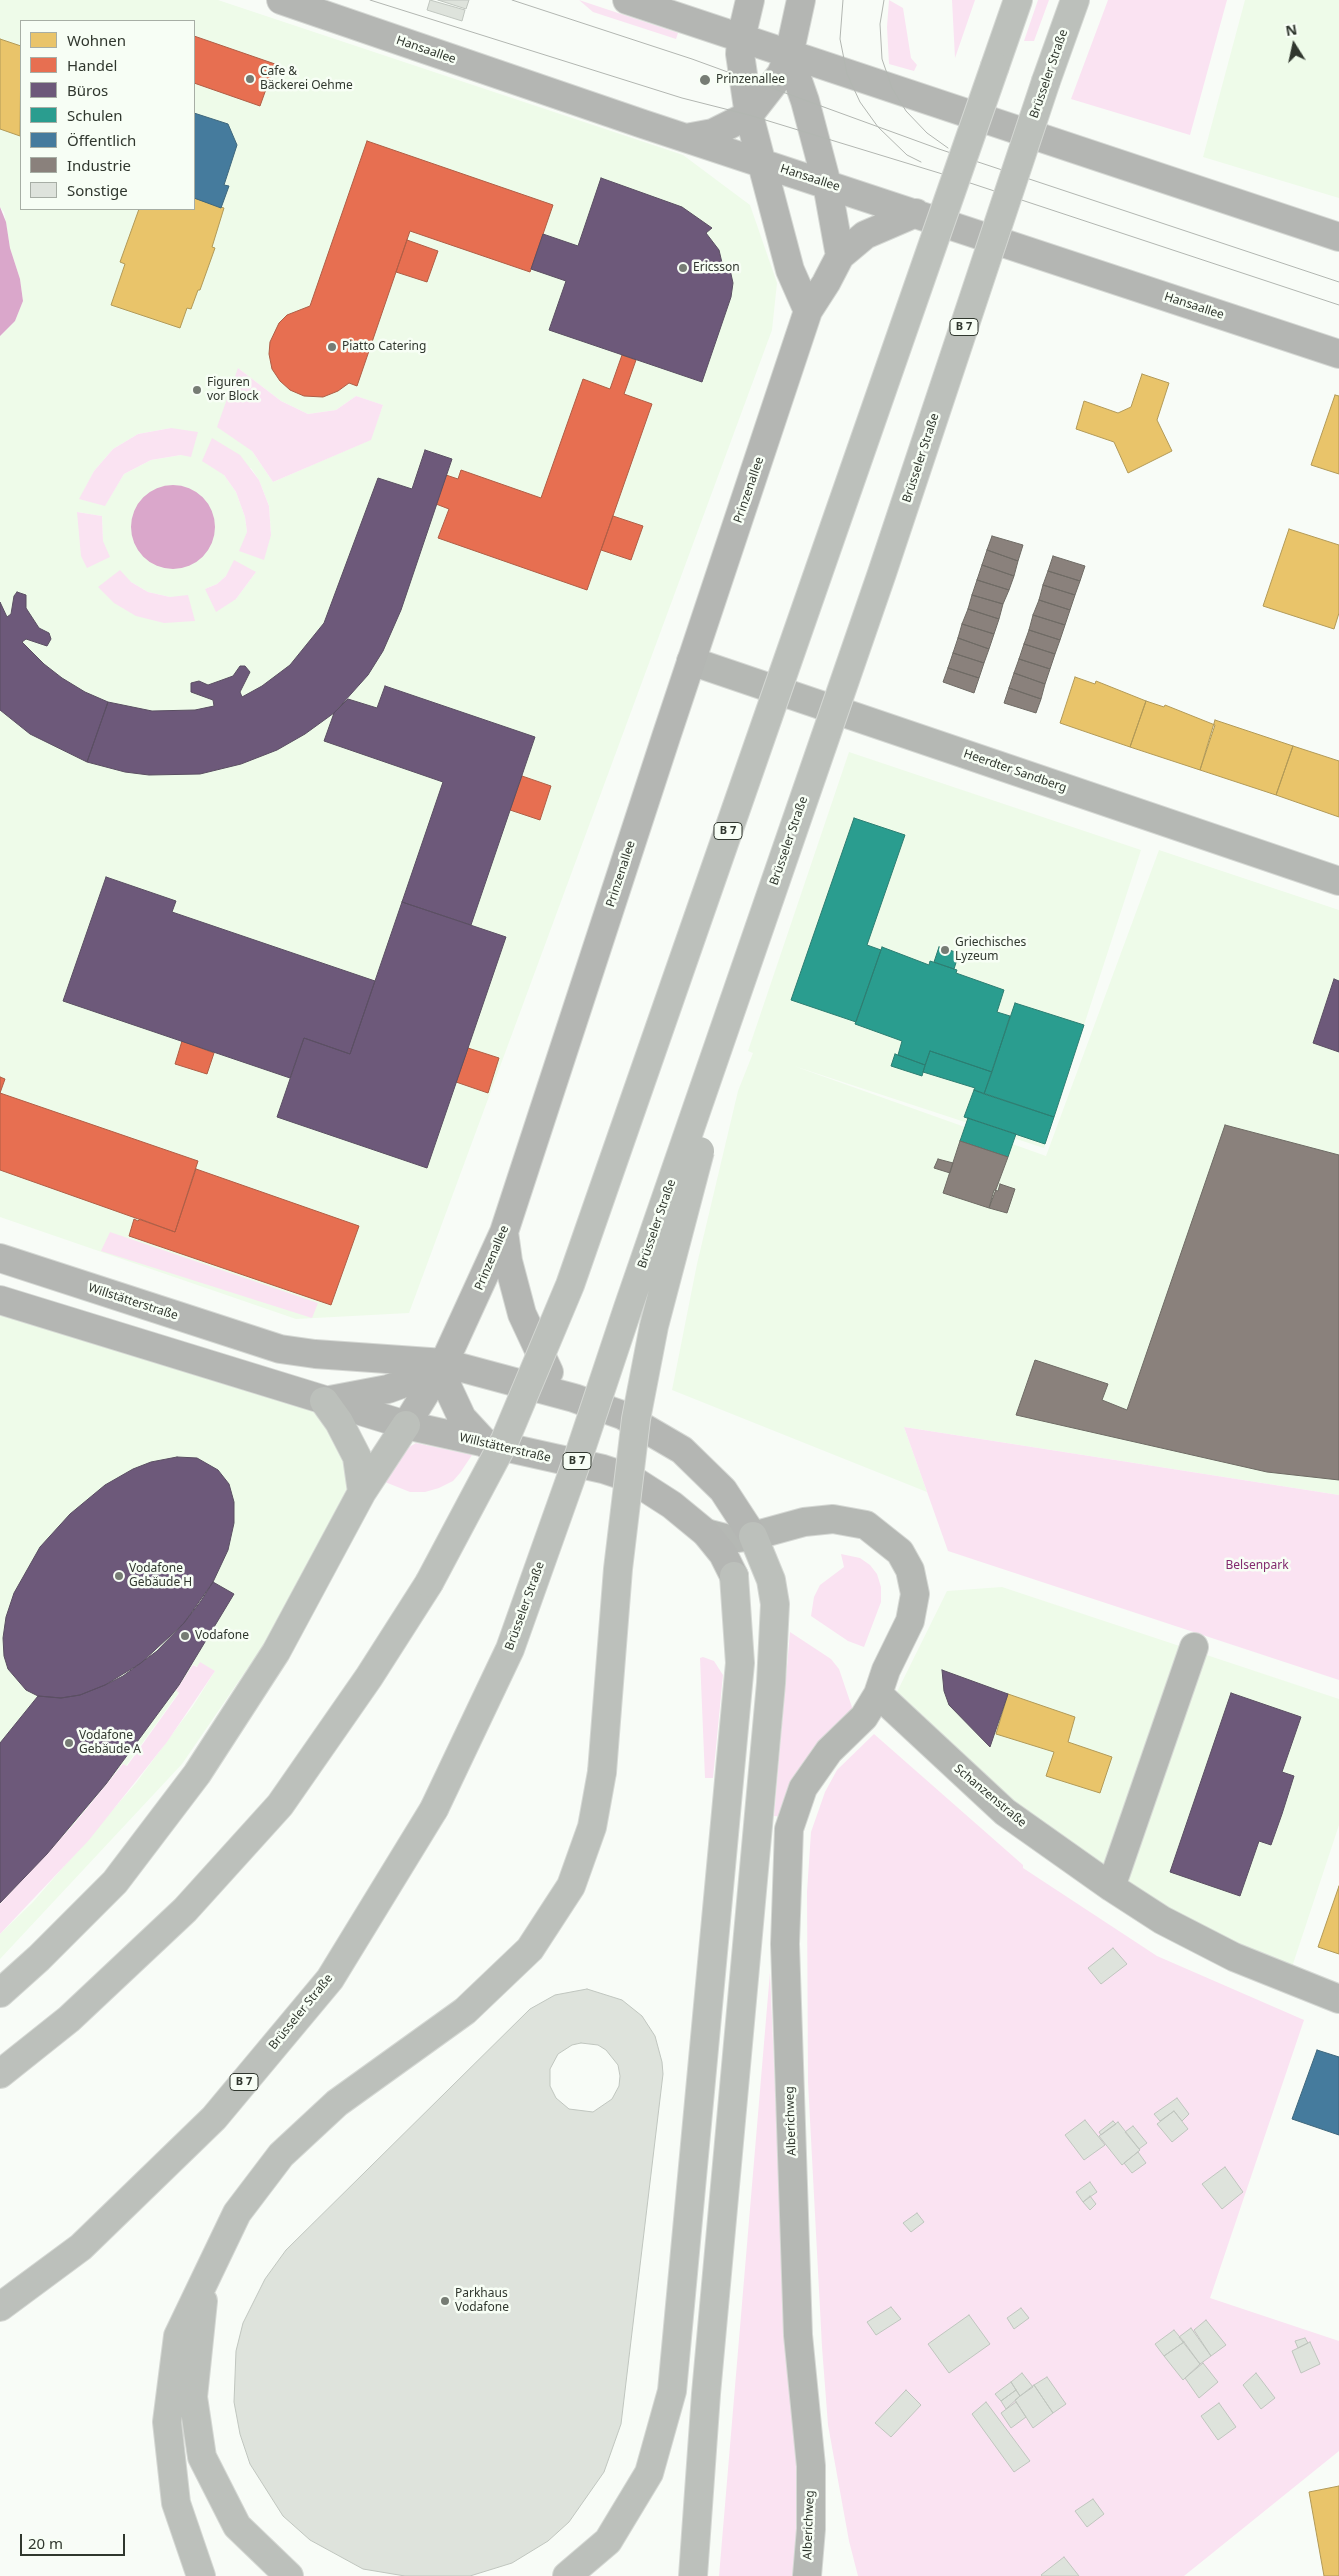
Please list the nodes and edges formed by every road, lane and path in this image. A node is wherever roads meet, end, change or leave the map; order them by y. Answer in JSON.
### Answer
{"nodes":[{"id":1,"x":281,"y":0,"type":"edge"},
{"id":2,"x":627,"y":0,"type":"edge"},
{"id":3,"x":750,"y":0,"type":"edge"},
{"id":4,"x":801,"y":0,"type":"edge"},
{"id":5,"x":1018,"y":0,"type":"edge"},
{"id":6,"x":1075,"y":0,"type":"edge"},
{"id":7,"x":741,"y":38,"type":"junction"},
{"id":8,"x":789,"y":55,"type":"junction"},
{"id":9,"x":749,"y":114,"type":"junction"},
{"id":10,"x":684,"y":138,"type":"junction"},
{"id":11,"x":763,"y":164,"type":"junction"},
{"id":12,"x":828,"y":184,"type":"junction"},
{"id":13,"x":916,"y":213,"type":"junction"},
{"id":14,"x":1339,"y":237,"type":"edge"},
{"id":15,"x":840,"y":256,"type":"junction"},
{"id":16,"x":808,"y":311,"type":"junction"},
{"id":17,"x":1339,"y":354,"type":"edge"},
{"id":18,"x":691,"y":661,"type":"junction"},
{"id":19,"x":1339,"y":881,"type":"edge"},
{"id":20,"x":698,"y":1103,"type":"junction"},
{"id":21,"x":504,"y":1232,"type":"junction"},
{"id":22,"x":0,"y":1258,"type":"edge"},
{"id":23,"x":0,"y":1300,"type":"edge"},
{"id":24,"x":444,"y":1363,"type":"junction"},
{"id":25,"x":574,"y":1398,"type":"junction"},
{"id":26,"x":324,"y":1401,"type":"junction"},
{"id":27,"x":406,"y":1425,"type":"junction"},
{"id":28,"x":486,"y":1444,"type":"junction"},
{"id":29,"x":362,"y":1492,"type":"junction"},
{"id":30,"x":706,"y":1533,"type":"junction"},
{"id":31,"x":754,"y":1536,"type":"junction"},
{"id":32,"x":734,"y":1576,"type":"junction"},
{"id":33,"x":1194,"y":1647,"type":"dead end"},
{"id":34,"x":878,"y":1694,"type":"junction"},
{"id":35,"x":1111,"y":1887,"type":"junction"},
{"id":36,"x":0,"y":1993,"type":"edge"},
{"id":37,"x":1339,"y":1999,"type":"edge"},
{"id":38,"x":0,"y":2074,"type":"edge"},
{"id":39,"x":206,"y":2275,"type":"junction"},
{"id":40,"x":0,"y":2306,"type":"edge"},
{"id":41,"x":201,"y":2575,"type":"edge"},
{"id":42,"x":289,"y":2576,"type":"edge"},
{"id":43,"x":567,"y":2576,"type":"edge"},
{"id":44,"x":693,"y":2576,"type":"edge"},
{"id":45,"x":807,"y":2576,"type":"edge"}],
"edges":[{"from":1,"to":10,"type":"street","name":"Hansaallee"},
{"from":2,"to":7,"type":"street"},
{"from":3,"to":7,"type":"street"},
{"from":4,"to":8,"type":"street"},
{"from":5,"to":38,"type":"highway","number":"B 7","bridge":true},
{"from":6,"to":20,"type":"highway","name":"Brüsseler Straße","number":"B 7","bridge":true},
{"from":7,"to":8,"type":"street"},
{"from":7,"to":9,"type":"street"},
{"from":8,"to":9,"type":"street"},
{"from":8,"to":12,"type":"street"},
{"from":8,"to":14,"type":"street"},
{"from":9,"to":10,"type":"street"},
{"from":9,"to":11,"type":"street"},
{"from":10,"to":11,"type":"street","name":"Hansaallee"},
{"from":11,"to":12,"type":"street","name":"Hansaallee"},
{"from":11,"to":16,"type":"street"},
{"from":12,"to":13,"type":"street","name":"Hansaallee"},
{"from":12,"to":15,"type":"street"},
{"from":13,"to":15,"type":"street","name":"Prinzenallee"},
{"from":13,"to":17,"type":"street","name":"Hansaallee"},
{"from":15,"to":16,"type":"street","name":"Prinzenallee"},
{"from":16,"to":18,"type":"street","name":"Prinzenallee"},
{"from":18,"to":19,"type":"street","name":"Heerdter Sandberg"},
{"from":18,"to":21,"type":"street","name":"Prinzenallee"},
{"from":20,"to":39,"type":"highway","bridge":true},
{"from":20,"to":40,"type":"highway","name":"Brüsseler Straße","number":"B 7","bridge":true},
{"from":21,"to":24,"type":"street","name":"Prinzenallee"},
{"from":21,"to":25,"type":"street"},
{"from":22,"to":24,"type":"street","name":"Willstätterstraße"},
{"from":23,"to":26,"type":"street","name":"Willstätterstraße"},
{"from":24,"to":25,"type":"street","name":"Willstätterstraße"},
{"from":24,"to":26,"type":"street","name":"Willstätterstraße"},
{"from":24,"to":27,"type":"street","name":"Prinzenallee"},
{"from":24,"to":28,"type":"street"},
{"from":25,"to":31,"type":"street","name":"Willstätterstraße"},
{"from":26,"to":27,"type":"street","name":"Willstätterstraße"},
{"from":26,"to":29,"type":"highway"},
{"from":27,"to":28,"type":"street","name":"Willstätterstraße"},
{"from":27,"to":29,"type":"highway"},
{"from":28,"to":30,"type":"street","name":"Willstätterstraße"},
{"from":29,"to":36,"type":"highway"},
{"from":30,"to":31,"type":"street","name":"Willstätterstraße"},
{"from":30,"to":32,"type":"street"},
{"from":31,"to":32,"type":"street"},
{"from":31,"to":34,"type":"street","name":"Alberichweg"},
{"from":31,"to":44,"type":"highway"},
{"from":32,"to":43,"type":"highway"},
{"from":33,"to":35,"type":"street"},
{"from":34,"to":35,"type":"street","name":"Schanzenstraße"},
{"from":34,"to":45,"type":"street","name":"Alberichweg"},
{"from":35,"to":37,"type":"street","name":"Schanzenstraße"},
{"from":39,"to":41,"type":"highway"},
{"from":39,"to":42,"type":"highway"}]}
